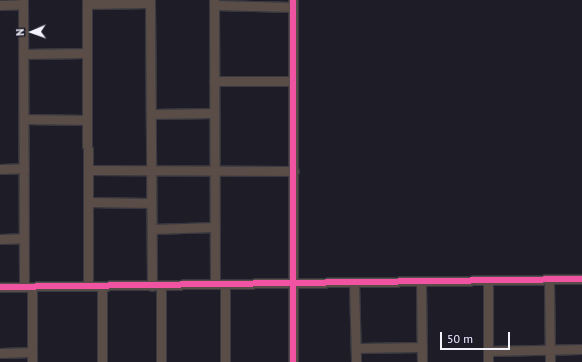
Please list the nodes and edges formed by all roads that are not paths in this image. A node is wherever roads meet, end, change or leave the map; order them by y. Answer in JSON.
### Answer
{"nodes":[{"id":1,"x":23,"y":2,"type":"edge"},
{"id":2,"x":87,"y":2,"type":"edge"},
{"id":3,"x":150,"y":2,"type":"edge"},
{"id":4,"x":214,"y":3,"type":"edge"},
{"id":5,"x":293,"y":3,"type":"edge"},
{"id":6,"x":0,"y":5,"type":"edge"},
{"id":7,"x":87,"y":53,"type":"junction"},
{"id":8,"x":23,"y":54,"type":"junction"},
{"id":9,"x":214,"y":81,"type":"junction"},
{"id":10,"x":293,"y":81,"type":"junction"},
{"id":11,"x":214,"y":113,"type":"junction"},
{"id":12,"x":151,"y":114,"type":"junction"},
{"id":13,"x":24,"y":119,"type":"junction"},
{"id":14,"x":88,"y":120,"type":"junction"},
{"id":15,"x":24,"y":168,"type":"junction"},
{"id":16,"x":0,"y":169,"type":"edge"},
{"id":17,"x":88,"y":170,"type":"junction"},
{"id":18,"x":151,"y":171,"type":"junction"},
{"id":19,"x":215,"y":171,"type":"junction"},
{"id":20,"x":294,"y":172,"type":"junction"},
{"id":21,"x":88,"y":202,"type":"junction"},
{"id":22,"x":151,"y":203,"type":"junction"},
{"id":23,"x":215,"y":227,"type":"junction"},
{"id":24,"x":152,"y":229,"type":"junction"},
{"id":25,"x":24,"y":238,"type":"junction"},
{"id":26,"x":0,"y":239,"type":"edge"},
{"id":27,"x":582,"y":279,"type":"edge"},
{"id":28,"x":549,"y":280,"type":"junction"},
{"id":29,"x":488,"y":281,"type":"junction"},
{"id":30,"x":421,"y":282,"type":"junction"},
{"id":31,"x":354,"y":283,"type":"junction"},
{"id":32,"x":215,"y":284,"type":"junction"},
{"id":33,"x":293,"y":284,"type":"junction"},
{"id":34,"x":156,"y":285,"type":"junction"},
{"id":35,"x":225,"y":285,"type":"junction"},
{"id":36,"x":88,"y":286,"type":"junction"},
{"id":37,"x":102,"y":286,"type":"junction"},
{"id":38,"x":0,"y":287,"type":"edge"},
{"id":39,"x":28,"y":287,"type":"junction"},
{"id":40,"x":422,"y":347,"type":"junction"},
{"id":41,"x":356,"y":348,"type":"junction"},
{"id":42,"x":582,"y":349,"type":"edge"},
{"id":43,"x":550,"y":350,"type":"junction"},
{"id":44,"x":488,"y":351,"type":"junction"},
{"id":45,"x":0,"y":352,"type":"edge"},
{"id":46,"x":32,"y":352,"type":"junction"},
{"id":47,"x":32,"y":362,"type":"edge"},
{"id":48,"x":102,"y":362,"type":"edge"},
{"id":49,"x":161,"y":362,"type":"edge"},
{"id":50,"x":225,"y":362,"type":"edge"},
{"id":51,"x":293,"y":362,"type":"edge"},
{"id":52,"x":356,"y":362,"type":"edge"},
{"id":53,"x":422,"y":362,"type":"edge"},
{"id":54,"x":488,"y":362,"type":"edge"},
{"id":55,"x":550,"y":362,"type":"edge"}],
"edges":[{"from":1,"to":6,"type":"street"},
{"from":1,"to":8,"type":"street"},
{"from":2,"to":3,"type":"street"},
{"from":2,"to":7,"type":"street"},
{"from":3,"to":12,"type":"street"},
{"from":4,"to":5,"type":"street"},
{"from":4,"to":9,"type":"street"},
{"from":5,"to":10,"type":"street"},
{"from":7,"to":8,"type":"street"},
{"from":7,"to":14,"type":"street"},
{"from":8,"to":13,"type":"street"},
{"from":9,"to":10,"type":"street"},
{"from":9,"to":11,"type":"street"},
{"from":10,"to":20,"type":"street"},
{"from":11,"to":12,"type":"street"},
{"from":11,"to":19,"type":"street"},
{"from":12,"to":18,"type":"street"},
{"from":13,"to":14,"type":"street"},
{"from":13,"to":15,"type":"street"},
{"from":14,"to":17,"type":"street"},
{"from":15,"to":16,"type":"street"},
{"from":15,"to":25,"type":"street"},
{"from":17,"to":18,"type":"street"},
{"from":17,"to":21,"type":"street"},
{"from":18,"to":19,"type":"street"},
{"from":18,"to":22,"type":"street"},
{"from":19,"to":20,"type":"street"},
{"from":19,"to":23,"type":"street"},
{"from":20,"to":33,"type":"street"},
{"from":21,"to":22,"type":"street"},
{"from":21,"to":36,"type":"street"},
{"from":22,"to":24,"type":"street"},
{"from":23,"to":24,"type":"street"},
{"from":23,"to":32,"type":"street"},
{"from":24,"to":34,"type":"street"},
{"from":25,"to":26,"type":"street"},
{"from":25,"to":39,"type":"street"},
{"from":27,"to":28,"type":"street"},
{"from":28,"to":29,"type":"street"},
{"from":28,"to":43,"type":"street"},
{"from":29,"to":30,"type":"street"},
{"from":29,"to":44,"type":"street"},
{"from":30,"to":31,"type":"street"},
{"from":30,"to":40,"type":"street"},
{"from":31,"to":33,"type":"street"},
{"from":31,"to":41,"type":"street"},
{"from":32,"to":34,"type":"street"},
{"from":32,"to":35,"type":"street"},
{"from":33,"to":35,"type":"street"},
{"from":33,"to":51,"type":"street"},
{"from":34,"to":37,"type":"street"},
{"from":34,"to":49,"type":"street"},
{"from":35,"to":50,"type":"street"},
{"from":36,"to":37,"type":"street"},
{"from":36,"to":39,"type":"street"},
{"from":37,"to":48,"type":"street"},
{"from":38,"to":39,"type":"street"},
{"from":39,"to":46,"type":"street"},
{"from":40,"to":41,"type":"street"},
{"from":40,"to":53,"type":"street"},
{"from":41,"to":52,"type":"street"},
{"from":42,"to":43,"type":"street"},
{"from":43,"to":44,"type":"street"},
{"from":43,"to":55,"type":"street"},
{"from":44,"to":54,"type":"street"},
{"from":45,"to":46,"type":"street"},
{"from":46,"to":47,"type":"street"}]}
